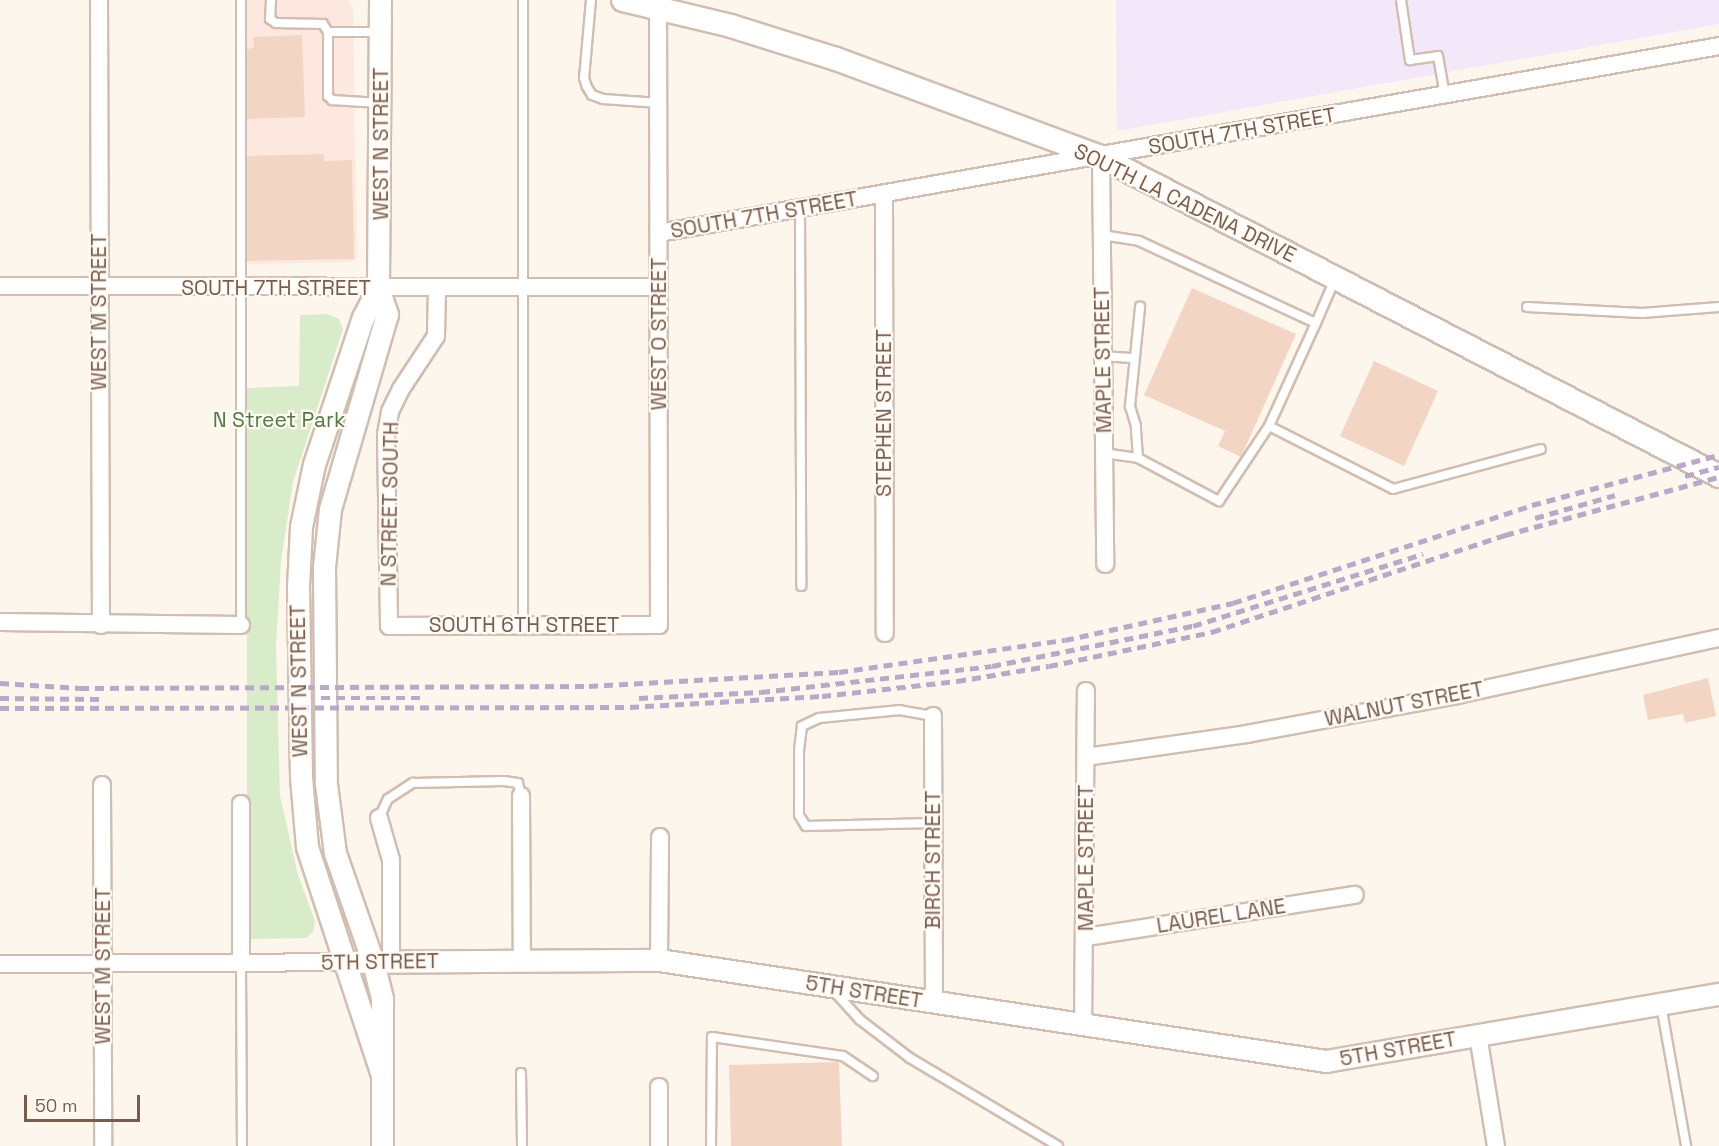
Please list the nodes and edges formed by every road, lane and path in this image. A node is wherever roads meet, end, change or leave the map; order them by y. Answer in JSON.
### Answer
{"nodes":[{"id":1,"x":99,"y":0,"type":"edge"},
{"id":2,"x":241,"y":0,"type":"edge"},
{"id":3,"x":271,"y":0,"type":"edge"},
{"id":4,"x":380,"y":0,"type":"edge"},
{"id":5,"x":523,"y":0,"type":"edge"},
{"id":6,"x":591,"y":0,"type":"edge"},
{"id":7,"x":623,"y":0,"type":"edge"},
{"id":8,"x":1401,"y":0,"type":"edge"},
{"id":9,"x":658,"y":3,"type":"edge"},
{"id":10,"x":328,"y":32,"type":"junction"},
{"id":11,"x":380,"y":32,"type":"junction"},
{"id":12,"x":1719,"y":46,"type":"edge"},
{"id":13,"x":1445,"y":95,"type":"junction"},
{"id":14,"x":381,"y":103,"type":"junction"},
{"id":15,"x":659,"y":104,"type":"junction"},
{"id":16,"x":1101,"y":157,"type":"junction"},
{"id":17,"x":884,"y":194,"type":"junction"},
{"id":18,"x":800,"y":209,"type":"junction"},
{"id":19,"x":659,"y":233,"type":"junction"},
{"id":20,"x":1102,"y":235,"type":"junction"},
{"id":21,"x":1335,"y":278,"type":"junction"},
{"id":22,"x":0,"y":286,"type":"edge"},
{"id":23,"x":99,"y":286,"type":"junction"},
{"id":24,"x":241,"y":287,"type":"junction"},
{"id":25,"x":659,"y":287,"type":"junction"},
{"id":26,"x":378,"y":288,"type":"junction"},
{"id":27,"x":437,"y":288,"type":"junction"},
{"id":28,"x":521,"y":288,"type":"junction"},
{"id":29,"x":1140,"y":307,"type":"dead end"},
{"id":30,"x":1527,"y":307,"type":"dead end"},
{"id":31,"x":1719,"y":307,"type":"edge"},
{"id":32,"x":1316,"y":323,"type":"junction"},
{"id":33,"x":1102,"y":356,"type":"junction"},
{"id":34,"x":1134,"y":358,"type":"junction"},
{"id":35,"x":1269,"y":426,"type":"junction"},
{"id":36,"x":1540,"y":449,"type":"dead end"},
{"id":37,"x":1104,"y":453,"type":"junction"},
{"id":38,"x":1137,"y":458,"type":"junction"},
{"id":39,"x":1719,"y":477,"type":"edge"},
{"id":40,"x":1104,"y":564,"type":"dead end"},
{"id":41,"x":801,"y":586,"type":"dead end"},
{"id":42,"x":0,"y":622,"type":"edge"},
{"id":43,"x":100,"y":625,"type":"junction"},
{"id":44,"x":241,"y":625,"type":"joint"},
{"id":45,"x":523,"y":625,"type":"junction"},
{"id":46,"x":659,"y":625,"type":"joint"},
{"id":47,"x":389,"y":626,"type":"joint"},
{"id":48,"x":885,"y":633,"type":"dead end"},
{"id":49,"x":1719,"y":638,"type":"edge"},
{"id":50,"x":1086,"y":691,"type":"dead end"},
{"id":51,"x":933,"y":716,"type":"joint"},
{"id":52,"x":1086,"y":757,"type":"junction"},
{"id":53,"x":102,"y":785,"type":"dead end"},
{"id":54,"x":521,"y":796,"type":"joint"},
{"id":55,"x":241,"y":804,"type":"dead end"},
{"id":56,"x":379,"y":818,"type":"joint"},
{"id":57,"x":933,"y":823,"type":"junction"},
{"id":58,"x":660,"y":837,"type":"dead end"},
{"id":59,"x":1355,"y":895,"type":"dead end"},
{"id":60,"x":1086,"y":937,"type":"junction"},
{"id":61,"x":522,"y":960,"type":"junction"},
{"id":62,"x":659,"y":960,"type":"junction"},
{"id":63,"x":346,"y":962,"type":"junction"},
{"id":64,"x":382,"y":962,"type":"junction"},
{"id":65,"x":104,"y":963,"type":"junction"},
{"id":66,"x":241,"y":963,"type":"junction"},
{"id":67,"x":0,"y":964,"type":"edge"},
{"id":68,"x":829,"y":986,"type":"junction"},
{"id":69,"x":1719,"y":994,"type":"edge"},
{"id":70,"x":934,"y":1003,"type":"junction"},
{"id":71,"x":1661,"y":1004,"type":"junction"},
{"id":72,"x":1083,"y":1026,"type":"junction"},
{"id":73,"x":1478,"y":1035,"type":"junction"},
{"id":74,"x":521,"y":1073,"type":"dead end"},
{"id":75,"x":382,"y":1075,"type":"junction"},
{"id":76,"x":873,"y":1076,"type":"dead end"},
{"id":77,"x":659,"y":1086,"type":"dead end"},
{"id":78,"x":102,"y":1146,"type":"edge"},
{"id":79,"x":242,"y":1146,"type":"edge"},
{"id":80,"x":382,"y":1146,"type":"edge"},
{"id":81,"x":522,"y":1146,"type":"edge"},
{"id":82,"x":659,"y":1146,"type":"edge"},
{"id":83,"x":711,"y":1146,"type":"edge"},
{"id":84,"x":1058,"y":1146,"type":"edge"},
{"id":85,"x":1496,"y":1146,"type":"edge"},
{"id":86,"x":1686,"y":1146,"type":"edge"}],
"edges":[{"from":1,"to":23,"type":"street","name":"WEST M STREET"},
{"from":2,"to":24,"type":"lane"},
{"from":3,"to":10,"type":"lane"},
{"from":4,"to":11,"type":"street","name":"WEST N STREET"},
{"from":5,"to":28,"type":"lane"},
{"from":6,"to":15,"type":"lane"},
{"from":7,"to":9,"type":"main road","name":"SOUTH LA CADENA DRIVE"},
{"from":8,"to":13,"type":"lane"},
{"from":9,"to":15,"type":"street","name":"WEST O STREET"},
{"from":9,"to":16,"type":"main road","name":"SOUTH LA CADENA DRIVE"},
{"from":10,"to":11,"type":"lane"},
{"from":10,"to":14,"type":"lane"},
{"from":11,"to":14,"type":"street","name":"WEST N STREET"},
{"from":12,"to":13,"type":"street","name":"SOUTH 7TH STREET"},
{"from":13,"to":16,"type":"street","name":"SOUTH 7TH STREET"},
{"from":14,"to":26,"type":"street","name":"WEST N STREET"},
{"from":15,"to":19,"type":"street","name":"WEST O STREET"},
{"from":16,"to":17,"type":"street","name":"SOUTH 7TH STREET"},
{"from":16,"to":20,"type":"street","name":"MAPLE STREET"},
{"from":16,"to":21,"type":"main road","name":"SOUTH LA CADENA DRIVE"},
{"from":17,"to":18,"type":"street","name":"SOUTH 7TH STREET"},
{"from":17,"to":48,"type":"street","name":"STEPHEN STREET"},
{"from":18,"to":19,"type":"street","name":"SOUTH 7TH STREET"},
{"from":18,"to":41,"type":"lane"},
{"from":19,"to":25,"type":"street","name":"WEST O STREET"},
{"from":20,"to":32,"type":"lane"},
{"from":20,"to":33,"type":"street","name":"MAPLE STREET"},
{"from":21,"to":32,"type":"lane"},
{"from":21,"to":39,"type":"main road","name":"SOUTH LA CADENA DRIVE"},
{"from":22,"to":23,"type":"street","name":"SOUTH 7TH STREET"},
{"from":23,"to":24,"type":"street","name":"SOUTH 7TH STREET"},
{"from":23,"to":43,"type":"street","name":"WEST M STREET"},
{"from":24,"to":26,"type":"street","name":"SOUTH 7TH STREET"},
{"from":24,"to":44,"type":"lane"},
{"from":25,"to":28,"type":"street","name":"SOUTH 7TH STREET"},
{"from":25,"to":46,"type":"street","name":"WEST O STREET"},
{"from":26,"to":27,"type":"street","name":"SOUTH 7TH STREET"},
{"from":26,"to":63,"type":"street","name":"WEST N STREET"},
{"from":26,"to":64,"type":"street","name":"WEST N STREET"},
{"from":27,"to":28,"type":"street","name":"SOUTH 7TH STREET"},
{"from":27,"to":47,"type":"street","name":"N STREET SOUTH"},
{"from":28,"to":45,"type":"lane"},
{"from":29,"to":34,"type":"lane"},
{"from":30,"to":31,"type":"lane"},
{"from":32,"to":35,"type":"lane"},
{"from":33,"to":34,"type":"lane"},
{"from":33,"to":37,"type":"street","name":"MAPLE STREET"},
{"from":34,"to":38,"type":"lane"},
{"from":35,"to":36,"type":"lane"},
{"from":35,"to":38,"type":"lane"},
{"from":37,"to":38,"type":"lane"},
{"from":37,"to":40,"type":"street","name":"MAPLE STREET"},
{"from":42,"to":43,"type":"street"},
{"from":43,"to":44,"type":"street"},
{"from":45,"to":46,"type":"street","name":"SOUTH 6TH STREET"},
{"from":45,"to":47,"type":"street","name":"SOUTH 6TH STREET"},
{"from":49,"to":52,"type":"street","name":"WALNUT STREET"},
{"from":50,"to":52,"type":"street","name":"MAPLE STREET"},
{"from":51,"to":57,"type":"street","name":"BIRCH STREET"},
{"from":51,"to":57,"type":"lane"},
{"from":52,"to":60,"type":"street","name":"MAPLE STREET"},
{"from":53,"to":65,"type":"street","name":"WEST M STREET"},
{"from":54,"to":56,"type":"lane"},
{"from":54,"to":61,"type":"street"},
{"from":55,"to":66,"type":"street"},
{"from":56,"to":64,"type":"street"},
{"from":57,"to":70,"type":"street","name":"BIRCH STREET"},
{"from":58,"to":62,"type":"street"},
{"from":59,"to":60,"type":"street","name":"LAUREL LANE"},
{"from":60,"to":72,"type":"street","name":"MAPLE STREET"},
{"from":61,"to":62,"type":"street","name":"5TH STREET"},
{"from":61,"to":64,"type":"street","name":"5TH STREET"},
{"from":62,"to":68,"type":"street","name":"5TH STREET"},
{"from":63,"to":64,"type":"street","name":"5TH STREET"},
{"from":63,"to":66,"type":"street","name":"5TH STREET"},
{"from":63,"to":75,"type":"street","name":"WEST N STREET"},
{"from":64,"to":75,"type":"street","name":"WEST N STREET"},
{"from":65,"to":66,"type":"street","name":"5TH STREET"},
{"from":65,"to":67,"type":"street","name":"5TH STREET"},
{"from":65,"to":78,"type":"street","name":"WEST M STREET"},
{"from":66,"to":79,"type":"lane"},
{"from":68,"to":70,"type":"street","name":"5TH STREET"},
{"from":68,"to":84,"type":"lane"},
{"from":69,"to":71,"type":"street","name":"5TH STREET"},
{"from":70,"to":72,"type":"street","name":"5TH STREET"},
{"from":71,"to":73,"type":"street","name":"5TH STREET"},
{"from":71,"to":86,"type":"lane"},
{"from":72,"to":73,"type":"street","name":"5TH STREET"},
{"from":73,"to":85,"type":"street"},
{"from":74,"to":81,"type":"lane"},
{"from":75,"to":80,"type":"street","name":"WEST N STREET"},
{"from":76,"to":83,"type":"lane"},
{"from":77,"to":82,"type":"street"}]}
